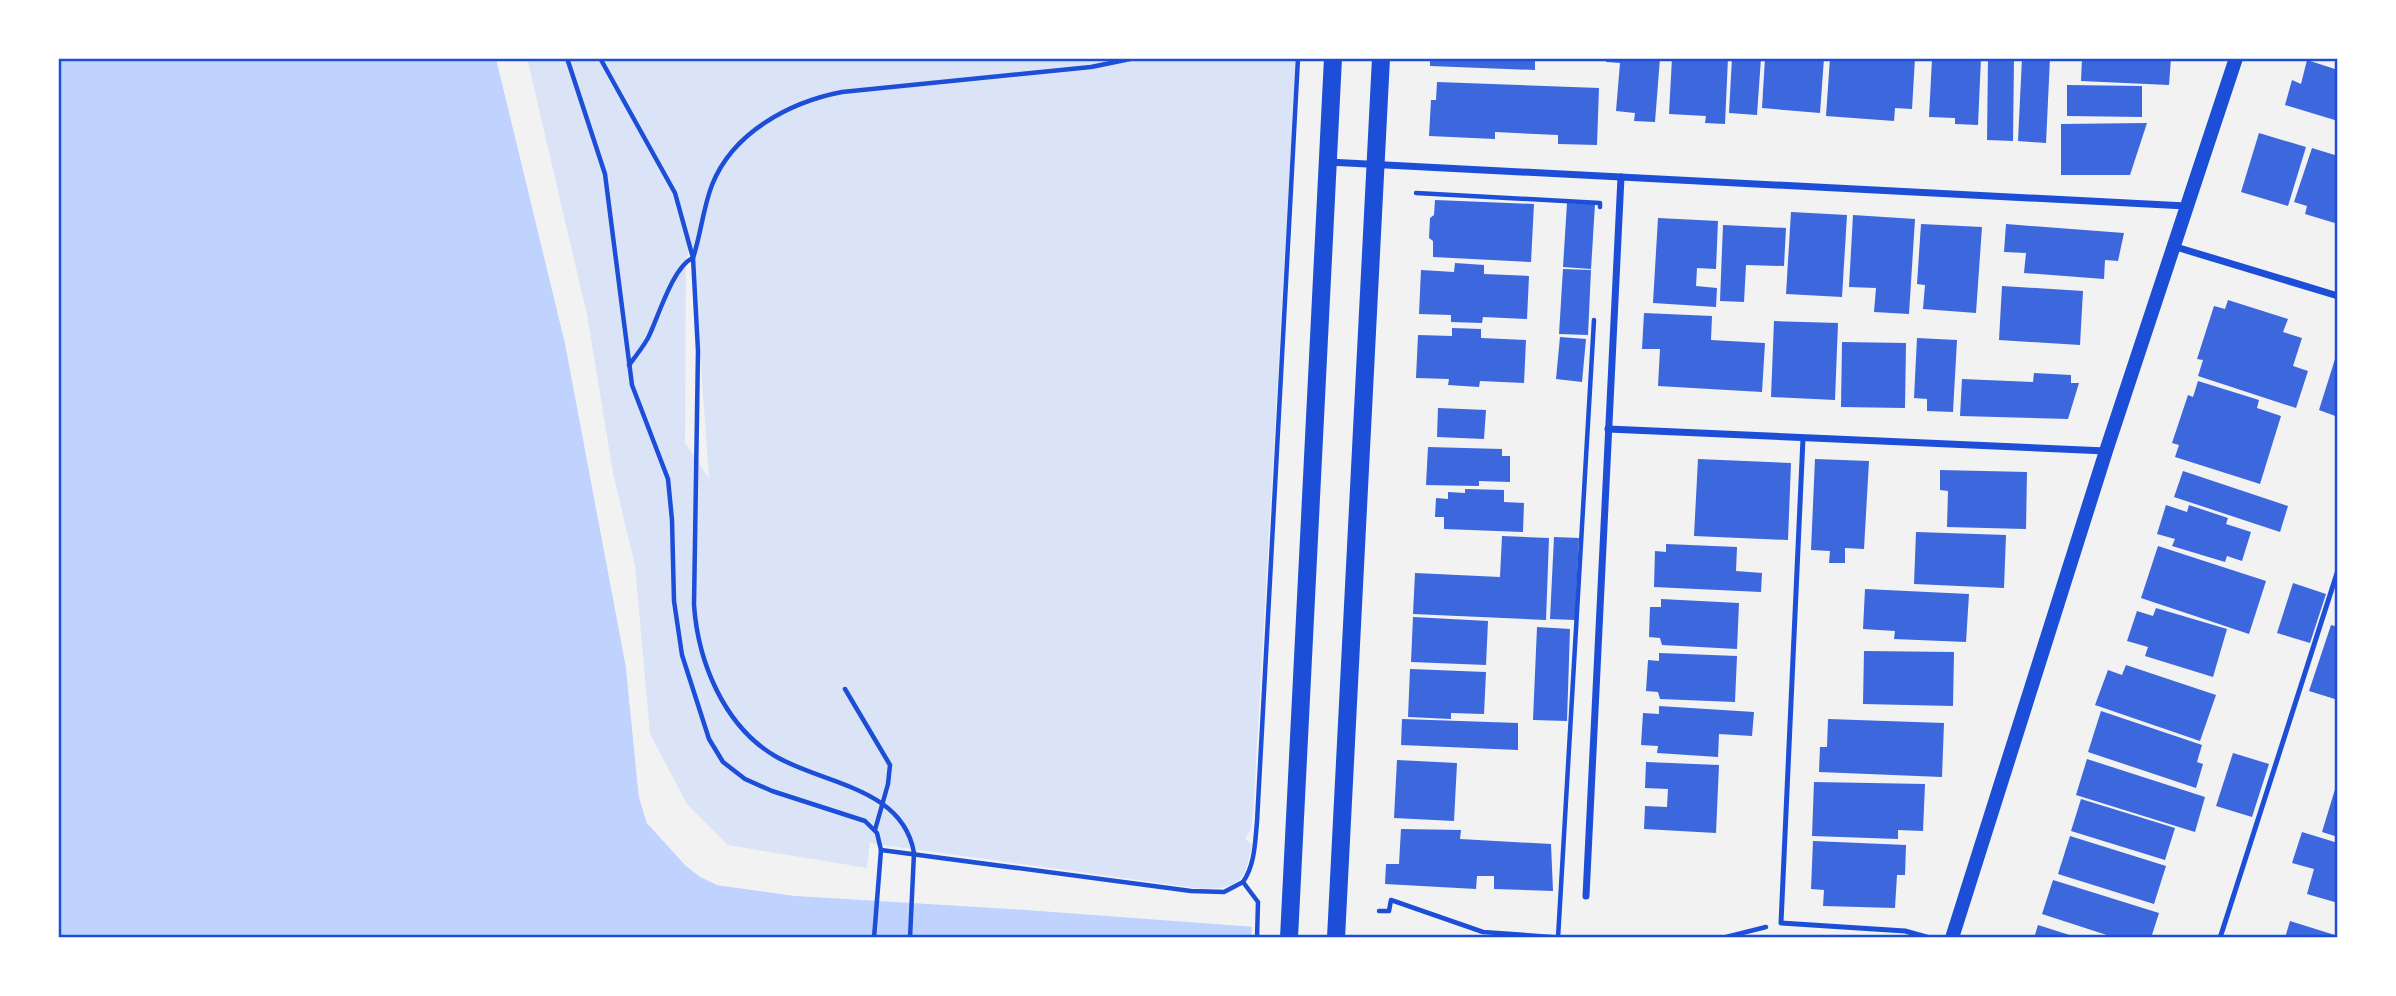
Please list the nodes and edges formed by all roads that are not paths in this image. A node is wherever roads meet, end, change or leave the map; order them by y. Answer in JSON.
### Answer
{"nodes":[{"id":1,"x":1333,"y":58,"type":"edge"},
{"id":2,"x":1381,"y":58,"type":"edge"},
{"id":3,"x":2236,"y":58,"type":"edge"},
{"id":4,"x":1327,"y":162,"type":"junction"},
{"id":5,"x":1375,"y":164,"type":"junction"},
{"id":6,"x":1621,"y":177,"type":"junction"},
{"id":7,"x":2188,"y":206,"type":"junction"},
{"id":8,"x":2176,"y":247,"type":"junction"},
{"id":9,"x":2338,"y":296,"type":"edge"},
{"id":10,"x":1608,"y":429,"type":"junction"},
{"id":11,"x":1803,"y":438,"type":"junction"},
{"id":12,"x":2106,"y":451,"type":"junction"},
{"id":13,"x":2338,"y":570,"type":"edge"},
{"id":14,"x":1586,"y":896,"type":"dead end"},
{"id":15,"x":1289,"y":929,"type":"edge"},
{"id":16,"x":1337,"y":931,"type":"edge"},
{"id":17,"x":1930,"y":938,"type":"edge"},
{"id":18,"x":1952,"y":938,"type":"edge"},
{"id":19,"x":2220,"y":938,"type":"edge"}],
"edges":[{"from":1,"to":4,"type":"main road"},
{"from":2,"to":5,"type":"main road"},
{"from":3,"to":7,"type":"main road"},
{"from":4,"to":5,"type":"street"},
{"from":4,"to":15,"type":"main road"},
{"from":5,"to":6,"type":"street"},
{"from":5,"to":16,"type":"main road"},
{"from":6,"to":7,"type":"street"},
{"from":6,"to":10,"type":"street"},
{"from":7,"to":8,"type":"main road"},
{"from":8,"to":9,"type":"street"},
{"from":8,"to":12,"type":"main road"},
{"from":10,"to":11,"type":"street"},
{"from":10,"to":14,"type":"street"},
{"from":11,"to":12,"type":"street"},
{"from":11,"to":17,"type":"lane"},
{"from":12,"to":18,"type":"main road"},
{"from":13,"to":19,"type":"lane"}]}
